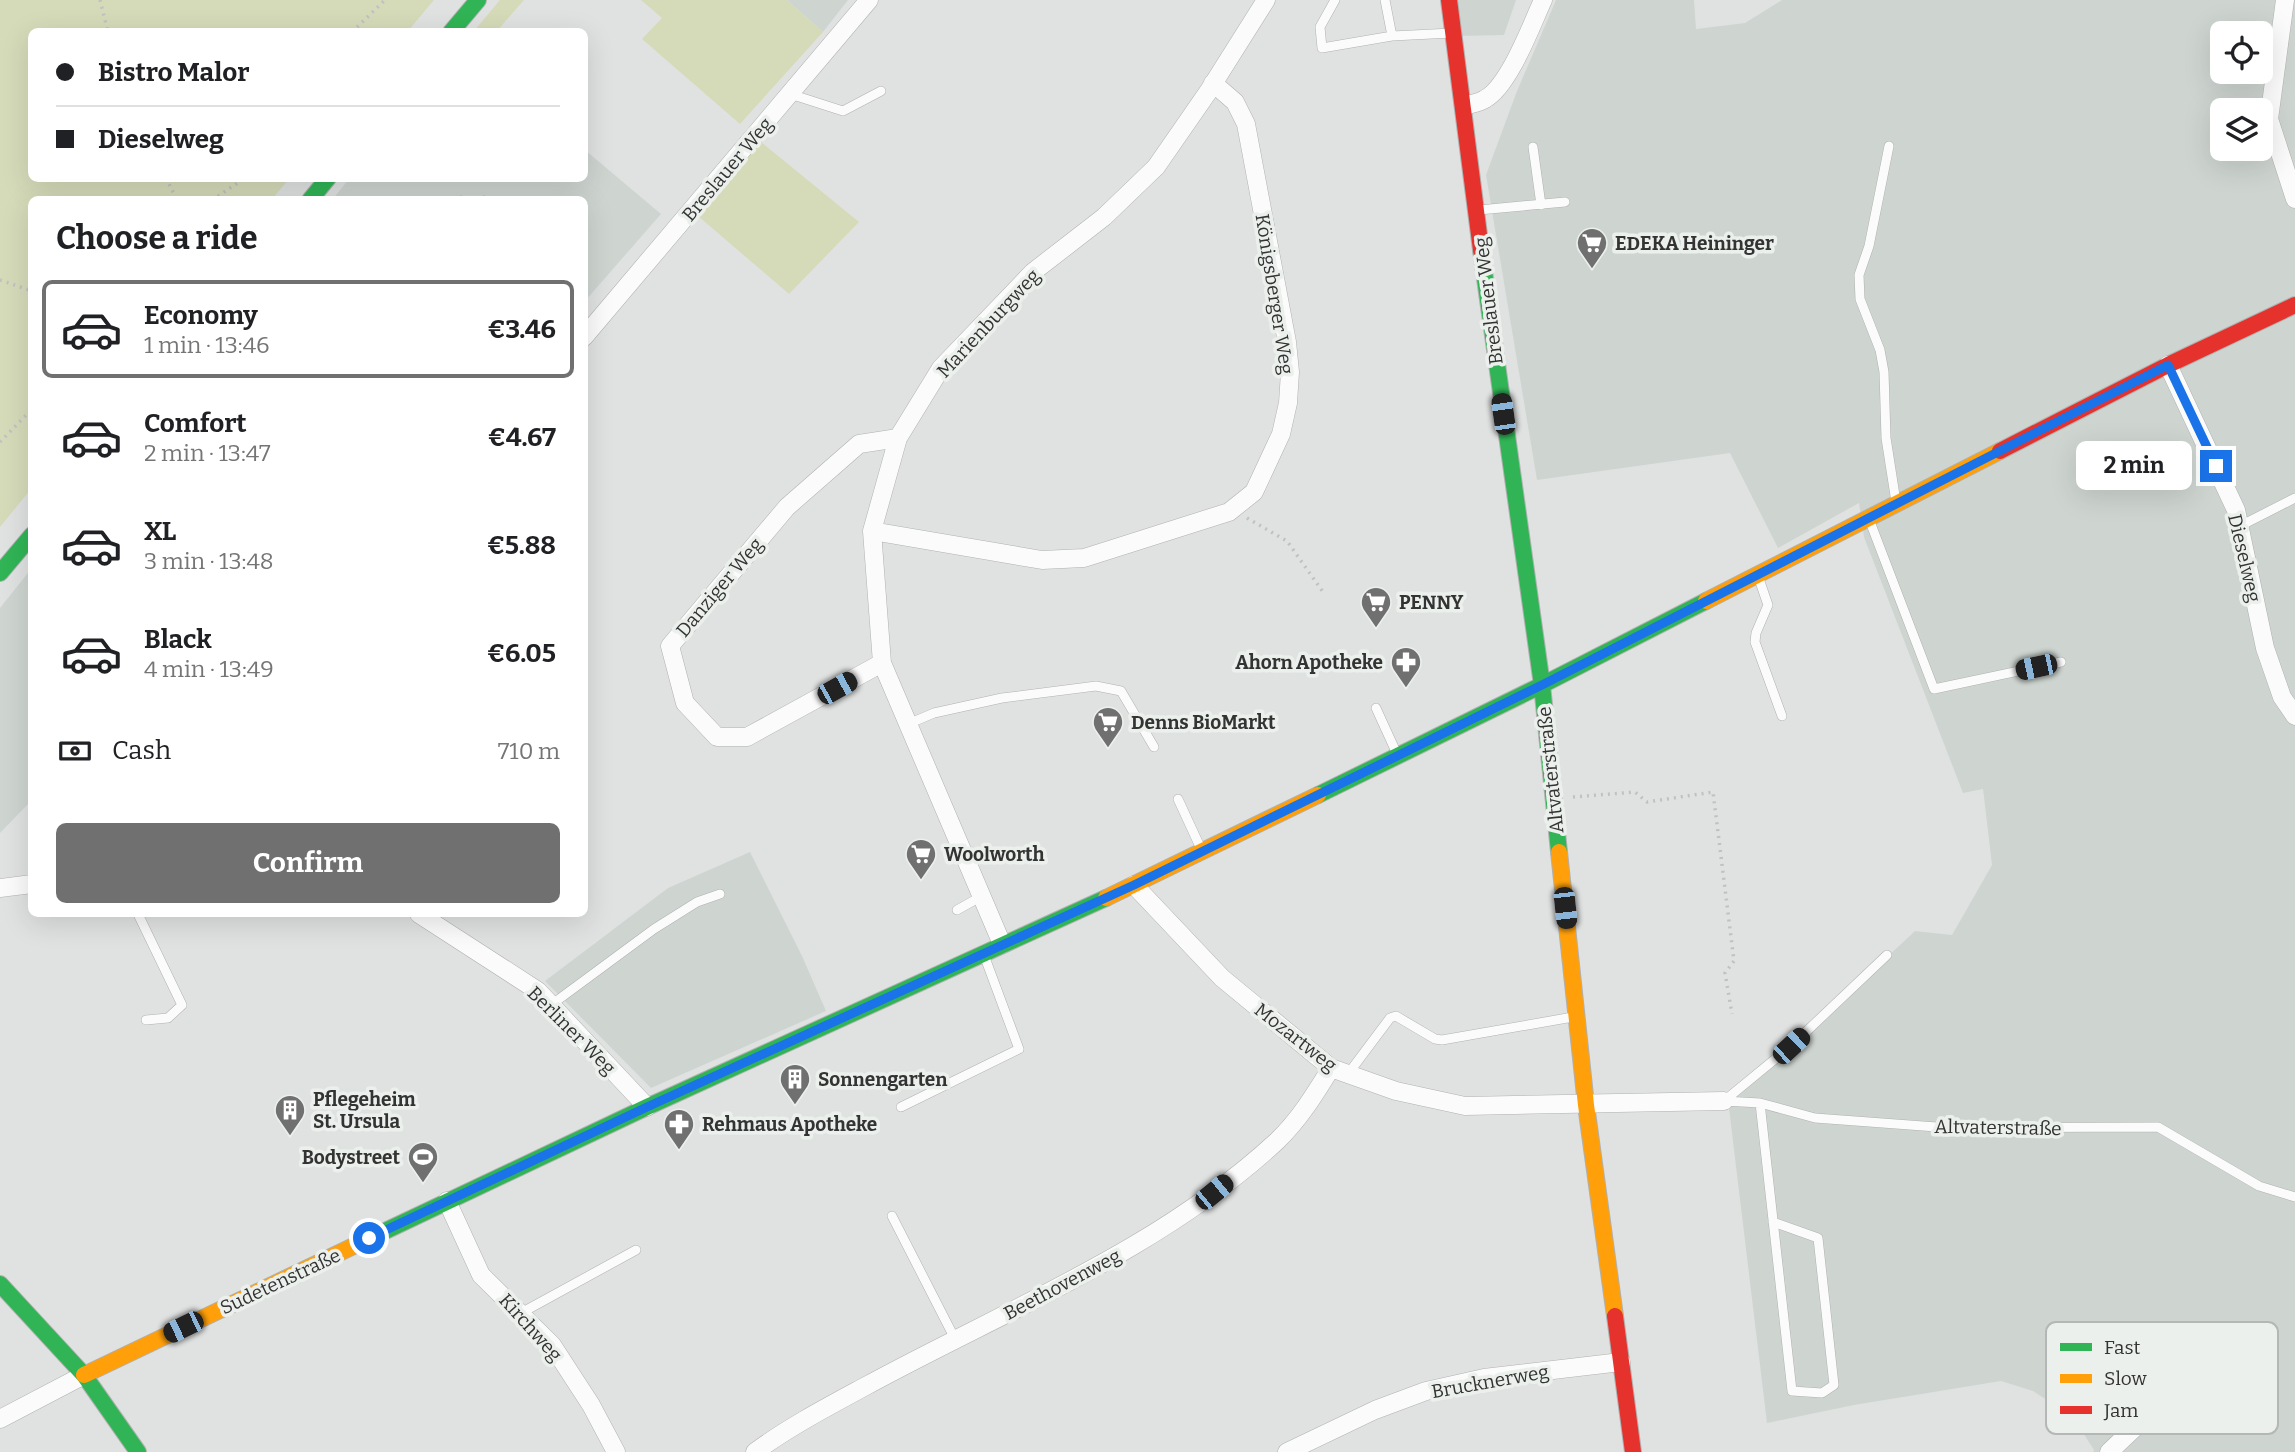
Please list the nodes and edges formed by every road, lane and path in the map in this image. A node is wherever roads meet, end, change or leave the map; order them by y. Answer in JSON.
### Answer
{"nodes":[{"id":1,"x":100,"y":0,"type":"edge"},
{"id":2,"x":385,"y":0,"type":"edge"},
{"id":3,"x":478,"y":0,"type":"edge"},
{"id":4,"x":1266,"y":0,"type":"edge"},
{"id":5,"x":1335,"y":0,"type":"edge"},
{"id":6,"x":1385,"y":0,"type":"edge"},
{"id":7,"x":1450,"y":0,"type":"edge"},
{"id":8,"x":1543,"y":0,"type":"edge"},
{"id":9,"x":2285,"y":0,"type":"edge"},
{"id":10,"x":866,"y":1,"type":"edge"},
{"id":11,"x":107,"y":28,"type":"edge"},
{"id":12,"x":356,"y":28,"type":"edge"},
{"id":13,"x":454,"y":28,"type":"edge"},
{"id":14,"x":1454,"y":33,"type":"junction"},
{"id":15,"x":1392,"y":36,"type":"junction"},
{"id":16,"x":1213,"y":83,"type":"junction"},
{"id":17,"x":881,"y":91,"type":"dead end"},
{"id":18,"x":790,"y":94,"type":"junction"},
{"id":19,"x":1464,"y":106,"type":"junction"},
{"id":20,"x":1889,"y":146,"type":"dead end"},
{"id":21,"x":1533,"y":147,"type":"dead end"},
{"id":22,"x":239,"y":182,"type":"edge"},
{"id":23,"x":325,"y":182,"type":"edge"},
{"id":24,"x":218,"y":196,"type":"edge"},
{"id":25,"x":313,"y":196,"type":"edge"},
{"id":26,"x":2295,"y":199,"type":"edge"},
{"id":27,"x":1564,"y":202,"type":"dead end"},
{"id":28,"x":1541,"y":205,"type":"junction"},
{"id":29,"x":1477,"y":211,"type":"junction"},
{"id":30,"x":0,"y":280,"type":"edge"},
{"id":31,"x":28,"y":290,"type":"edge"},
{"id":32,"x":2295,"y":304,"type":"edge"},
{"id":33,"x":588,"y":327,"type":"edge"},
{"id":34,"x":2168,"y":365,"type":"junction"},
{"id":35,"x":28,"y":413,"type":"edge"},
{"id":36,"x":898,"y":438,"type":"junction"},
{"id":37,"x":0,"y":442,"type":"edge"},
{"id":38,"x":2295,"y":498,"type":"edge"},
{"id":39,"x":1896,"y":503,"type":"junction"},
{"id":40,"x":1236,"y":506,"type":"junction"},
{"id":41,"x":1868,"y":517,"type":"junction"},
{"id":42,"x":2239,"y":526,"type":"junction"},
{"id":43,"x":872,"y":531,"type":"junction"},
{"id":44,"x":28,"y":540,"type":"edge"},
{"id":45,"x":0,"y":573,"type":"edge"},
{"id":46,"x":1757,"y":575,"type":"junction"},
{"id":47,"x":1323,"y":592,"type":"dead end"},
{"id":48,"x":2062,"y":662,"type":"dead end"},
{"id":49,"x":882,"y":663,"type":"junction"},
{"id":50,"x":1542,"y":685,"type":"junction"},
{"id":51,"x":1376,"y":708,"type":"dead end"},
{"id":52,"x":1782,"y":716,"type":"dead end"},
{"id":53,"x":2295,"y":716,"type":"edge"},
{"id":54,"x":908,"y":724,"type":"junction"},
{"id":55,"x":1154,"y":747,"type":"dead end"},
{"id":56,"x":1397,"y":754,"type":"junction"},
{"id":57,"x":1178,"y":799,"type":"dead end"},
{"id":58,"x":1554,"y":799,"type":"junction"},
{"id":59,"x":1202,"y":851,"type":"junction"},
{"id":60,"x":28,"y":884,"type":"edge"},
{"id":61,"x":1134,"y":885,"type":"junction"},
{"id":62,"x":0,"y":888,"type":"edge"},
{"id":63,"x":720,"y":894,"type":"dead end"},
{"id":64,"x":982,"y":896,"type":"junction"},
{"id":65,"x":957,"y":910,"type":"dead end"},
{"id":66,"x":139,"y":917,"type":"edge"},
{"id":67,"x":427,"y":917,"type":"edge"},
{"id":68,"x":1002,"y":944,"type":"junction"},
{"id":69,"x":983,"y":954,"type":"junction"},
{"id":70,"x":1887,"y":955,"type":"dead end"},
{"id":71,"x":551,"y":1005,"type":"junction"},
{"id":72,"x":1732,"y":1014,"type":"dead end"},
{"id":73,"x":1576,"y":1017,"type":"junction"},
{"id":74,"x":146,"y":1020,"type":"dead end"},
{"id":75,"x":1339,"y":1072,"type":"junction"},
{"id":76,"x":1724,"y":1101,"type":"junction"},
{"id":77,"x":1760,"y":1103,"type":"junction"},
{"id":78,"x":1586,"y":1105,"type":"junction"},
{"id":79,"x":647,"y":1107,"type":"junction"},
{"id":80,"x":901,"y":1107,"type":"dead end"},
{"id":81,"x":2295,"y":1197,"type":"edge"},
{"id":82,"x":447,"y":1201,"type":"junction"},
{"id":83,"x":892,"y":1216,"type":"dead end"},
{"id":84,"x":1773,"y":1222,"type":"junction"},
{"id":85,"x":636,"y":1250,"type":"dead end"},
{"id":86,"x":0,"y":1284,"type":"edge"},
{"id":87,"x":521,"y":1313,"type":"junction"},
{"id":88,"x":955,"y":1339,"type":"junction"},
{"id":89,"x":1621,"y":1362,"type":"junction"},
{"id":90,"x":84,"y":1375,"type":"junction"},
{"id":91,"x":0,"y":1419,"type":"edge"},
{"id":92,"x":2128,"y":1434,"type":"edge"},
{"id":93,"x":138,"y":1452,"type":"edge"},
{"id":94,"x":616,"y":1452,"type":"edge"},
{"id":95,"x":755,"y":1452,"type":"edge"},
{"id":96,"x":1287,"y":1452,"type":"edge"},
{"id":97,"x":1633,"y":1452,"type":"edge"},
{"id":98,"x":2109,"y":1452,"type":"edge"}],
"edges":[{"from":1,"to":11,"type":"path"},
{"from":2,"to":12,"type":"path"},
{"from":3,"to":13,"type":"street"},
{"from":4,"to":16,"type":"street","name":"Marienburgweg"},
{"from":5,"to":15,"type":"lane"},
{"from":6,"to":15,"type":"lane"},
{"from":7,"to":14,"type":"street","name":"Breslauer Weg"},
{"from":8,"to":19,"type":"street"},
{"from":9,"to":26,"type":"street"},
{"from":10,"to":18,"type":"street","name":"Breslauer Weg"},
{"from":14,"to":15,"type":"lane"},
{"from":14,"to":19,"type":"street","name":"Breslauer Weg"},
{"from":16,"to":36,"type":"street","name":"Marienburgweg"},
{"from":16,"to":40,"type":"street","name":"Königsberger Weg"},
{"from":17,"to":18,"type":"lane"},
{"from":18,"to":33,"type":"street","name":"Breslauer Weg"},
{"from":19,"to":29,"type":"street","name":"Breslauer Weg"},
{"from":20,"to":39,"type":"lane"},
{"from":21,"to":28,"type":"lane"},
{"from":22,"to":24,"type":"path"},
{"from":23,"to":25,"type":"street"},
{"from":27,"to":28,"type":"lane"},
{"from":28,"to":29,"type":"lane"},
{"from":29,"to":50,"type":"street","name":"Breslauer Weg"},
{"from":30,"to":31,"type":"path"},
{"from":32,"to":34,"type":"street","name":"Sudetenstraße"},
{"from":34,"to":39,"type":"street","name":"Sudetenstraße"},
{"from":34,"to":42,"type":"street","name":"Dieselweg"},
{"from":35,"to":37,"type":"path"},
{"from":36,"to":43,"type":"street","name":"Marienburgweg"},
{"from":36,"to":49,"type":"street","name":"Danziger Weg"},
{"from":38,"to":42,"type":"lane"},
{"from":39,"to":41,"type":"street","name":"Sudetenstraße"},
{"from":40,"to":43,"type":"street","name":"Königsberger Weg"},
{"from":40,"to":47,"type":"path"},
{"from":41,"to":46,"type":"street","name":"Sudetenstraße"},
{"from":41,"to":48,"type":"lane"},
{"from":42,"to":53,"type":"street","name":"Dieselweg"},
{"from":43,"to":49,"type":"street","name":"Marienburgweg"},
{"from":44,"to":45,"type":"street"},
{"from":46,"to":50,"type":"street","name":"Sudetenstraße"},
{"from":46,"to":52,"type":"lane"},
{"from":49,"to":54,"type":"street","name":"Marienburgweg"},
{"from":50,"to":56,"type":"street","name":"Sudetenstraße"},
{"from":50,"to":58,"type":"street","name":"Altvaterstraße"},
{"from":51,"to":56,"type":"lane"},
{"from":54,"to":55,"type":"lane"},
{"from":54,"to":64,"type":"street","name":"Marienburgweg"},
{"from":56,"to":59,"type":"street","name":"Sudetenstraße"},
{"from":57,"to":59,"type":"lane"},
{"from":58,"to":72,"type":"path"},
{"from":58,"to":73,"type":"street","name":"Altvaterstraße"},
{"from":59,"to":61,"type":"street","name":"Sudetenstraße"},
{"from":60,"to":62,"type":"street"},
{"from":61,"to":68,"type":"street","name":"Sudetenstraße"},
{"from":61,"to":75,"type":"street","name":"Mozartweg"},
{"from":63,"to":71,"type":"lane"},
{"from":64,"to":65,"type":"lane"},
{"from":64,"to":68,"type":"street","name":"Marienburgweg"},
{"from":66,"to":74,"type":"lane"},
{"from":67,"to":71,"type":"street","name":"Berliner Weg"},
{"from":68,"to":69,"type":"street","name":"Sudetenstraße"},
{"from":69,"to":79,"type":"street","name":"Sudetenstraße"},
{"from":69,"to":80,"type":"lane"},
{"from":70,"to":76,"type":"lane"},
{"from":71,"to":79,"type":"street","name":"Berliner Weg"},
{"from":73,"to":75,"type":"lane"},
{"from":73,"to":78,"type":"street","name":"Altvaterstraße"},
{"from":75,"to":78,"type":"street","name":"Mozartweg"},
{"from":75,"to":88,"type":"street","name":"Beethovenweg"},
{"from":76,"to":77,"type":"lane","name":"Altvaterstraße"},
{"from":76,"to":78,"type":"street","name":"Altvaterstraße"},
{"from":77,"to":81,"type":"lane","name":"Altvaterstraße"},
{"from":77,"to":84,"type":"lane"},
{"from":78,"to":89,"type":"street","name":"Altvaterstraße"},
{"from":79,"to":82,"type":"street","name":"Sudetenstraße"},
{"from":82,"to":87,"type":"street","name":"Kirchweg"},
{"from":82,"to":90,"type":"street","name":"Sudetenstraße"},
{"from":83,"to":88,"type":"lane"},
{"from":84,"to":84,"type":"lane"},
{"from":85,"to":87,"type":"lane"},
{"from":86,"to":90,"type":"street"},
{"from":87,"to":94,"type":"street","name":"Kirchweg"},
{"from":88,"to":95,"type":"street","name":"Beethovenweg"},
{"from":89,"to":96,"type":"street","name":"Brucknerweg"},
{"from":89,"to":97,"type":"street","name":"Altvaterstraße"},
{"from":90,"to":91,"type":"street","name":"Sudetenstraße"},
{"from":90,"to":93,"type":"street"},
{"from":92,"to":98,"type":"street"}]}
